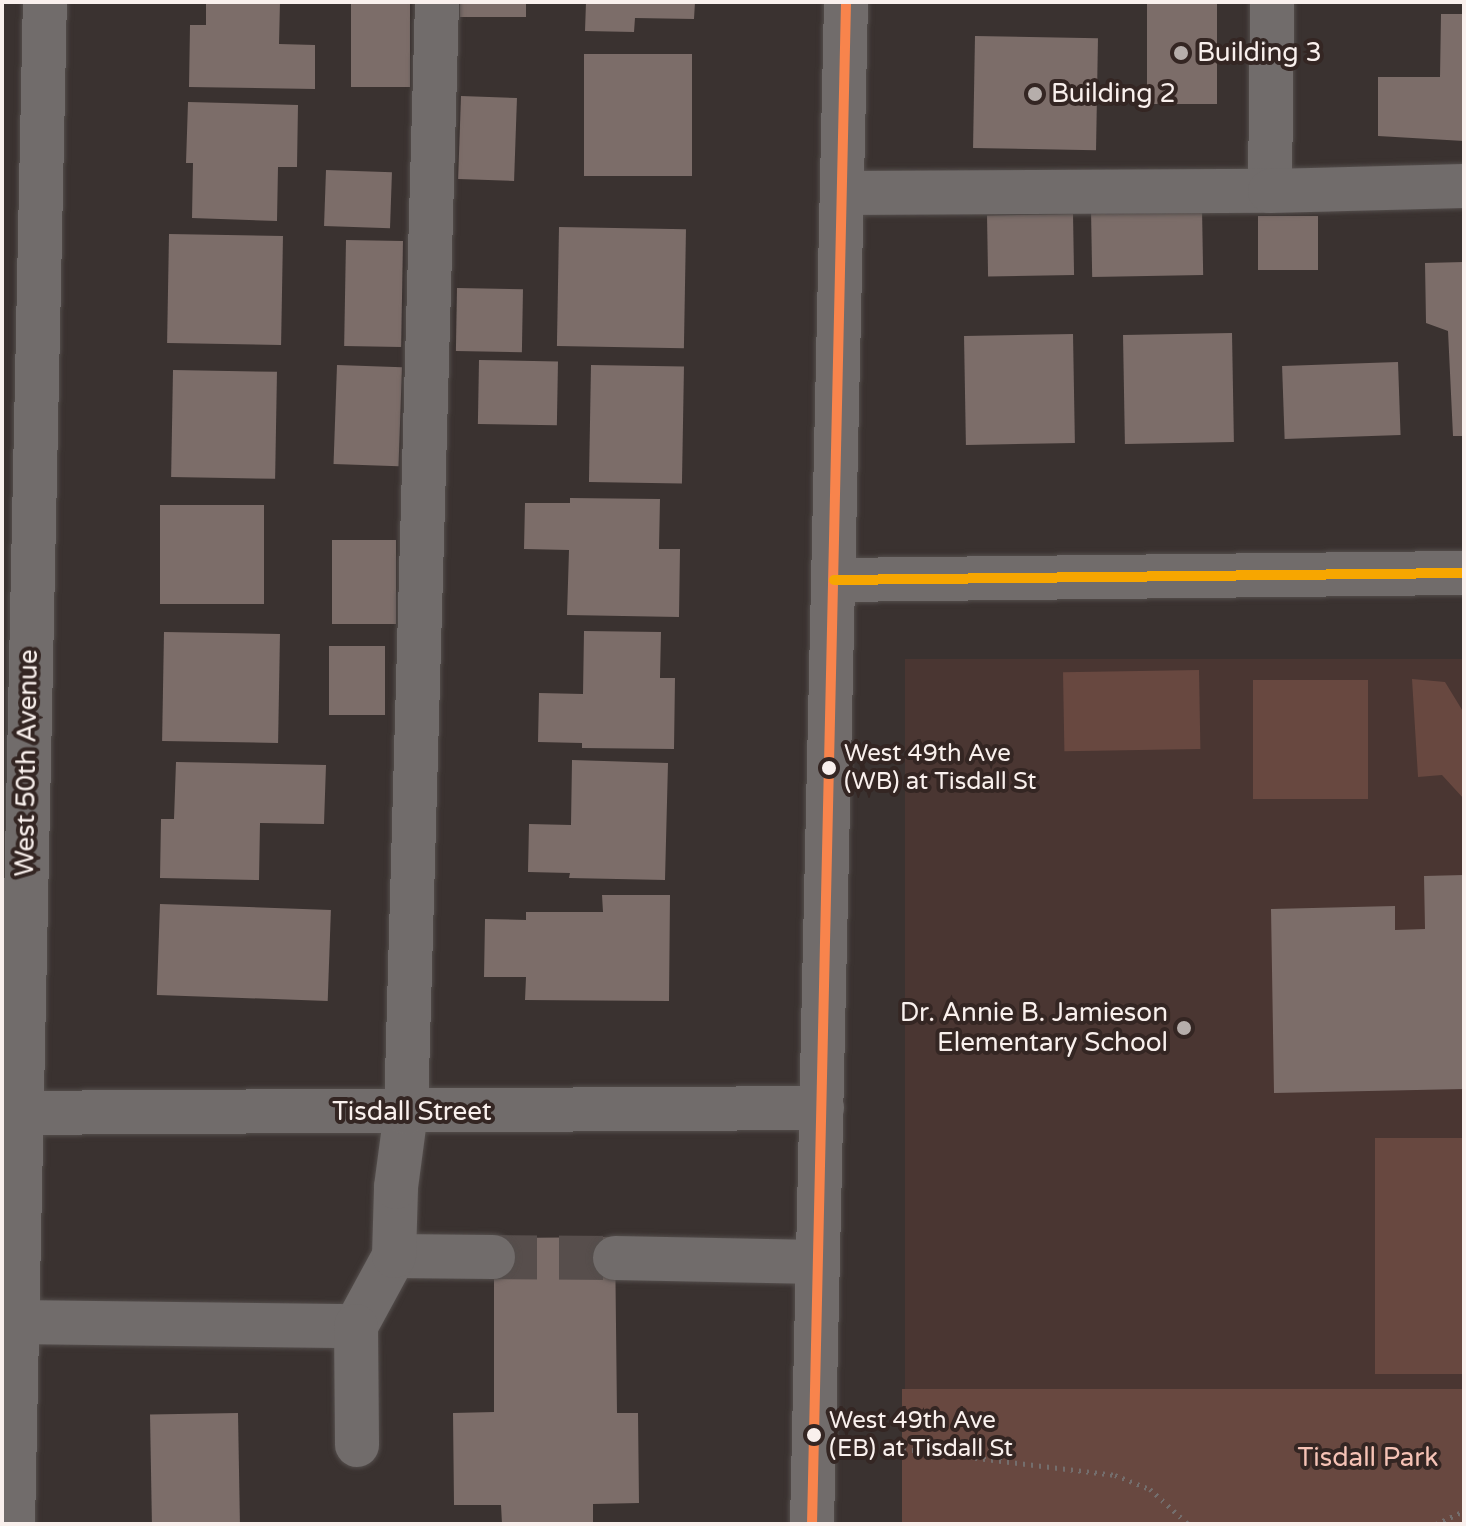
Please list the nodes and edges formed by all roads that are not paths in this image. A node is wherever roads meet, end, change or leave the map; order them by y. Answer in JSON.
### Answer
{"nodes":[{"id":1,"x":45,"y":2,"type":"edge"},
{"id":2,"x":437,"y":2,"type":"edge"},
{"id":3,"x":846,"y":2,"type":"edge"},
{"id":4,"x":1272,"y":2,"type":"edge"},
{"id":5,"x":1464,"y":186,"type":"edge"},
{"id":6,"x":1270,"y":191,"type":"junction"},
{"id":7,"x":842,"y":193,"type":"junction"},
{"id":8,"x":19,"y":334,"type":"edge"},
{"id":9,"x":1464,"y":573,"type":"edge"},
{"id":10,"x":834,"y":580,"type":"junction"},
{"id":11,"x":822,"y":1108,"type":"junction"},
{"id":12,"x":406,"y":1112,"type":"junction"},
{"id":13,"x":11,"y":1113,"type":"edge"},
{"id":14,"x":394,"y":1256,"type":"junction"},
{"id":15,"x":493,"y":1257,"type":"tunnel mouth"},
{"id":16,"x":615,"y":1258,"type":"tunnel mouth"},
{"id":17,"x":818,"y":1262,"type":"junction"},
{"id":18,"x":17,"y":1322,"type":"junction"},
{"id":19,"x":356,"y":1326,"type":"junction"},
{"id":20,"x":357,"y":1445,"type":"dead end"},
{"id":21,"x":13,"y":1524,"type":"edge"},
{"id":22,"x":812,"y":1524,"type":"edge"}],
"edges":[{"from":1,"to":8,"type":"street","name":"West 50th Avenue"},
{"from":2,"to":12,"type":"street"},
{"from":3,"to":7,"type":"street"},
{"from":4,"to":6,"type":"street"},
{"from":5,"to":6,"type":"street"},
{"from":6,"to":7,"type":"street"},
{"from":7,"to":10,"type":"street"},
{"from":8,"to":13,"type":"street","name":"West 50th Avenue"},
{"from":9,"to":10,"type":"street"},
{"from":10,"to":11,"type":"street"},
{"from":11,"to":12,"type":"street","name":"Tisdall Street"},
{"from":11,"to":17,"type":"street"},
{"from":12,"to":13,"type":"street","name":"Tisdall Street"},
{"from":12,"to":14,"type":"street"},
{"from":13,"to":18,"type":"street","name":"West 50th Avenue"},
{"from":14,"to":15,"type":"street"},
{"from":14,"to":19,"type":"street"},
{"from":16,"to":17,"type":"street"},
{"from":17,"to":22,"type":"street"},
{"from":18,"to":19,"type":"street"},
{"from":18,"to":21,"type":"street","name":"West 50th Avenue"},
{"from":19,"to":20,"type":"street"}]}
